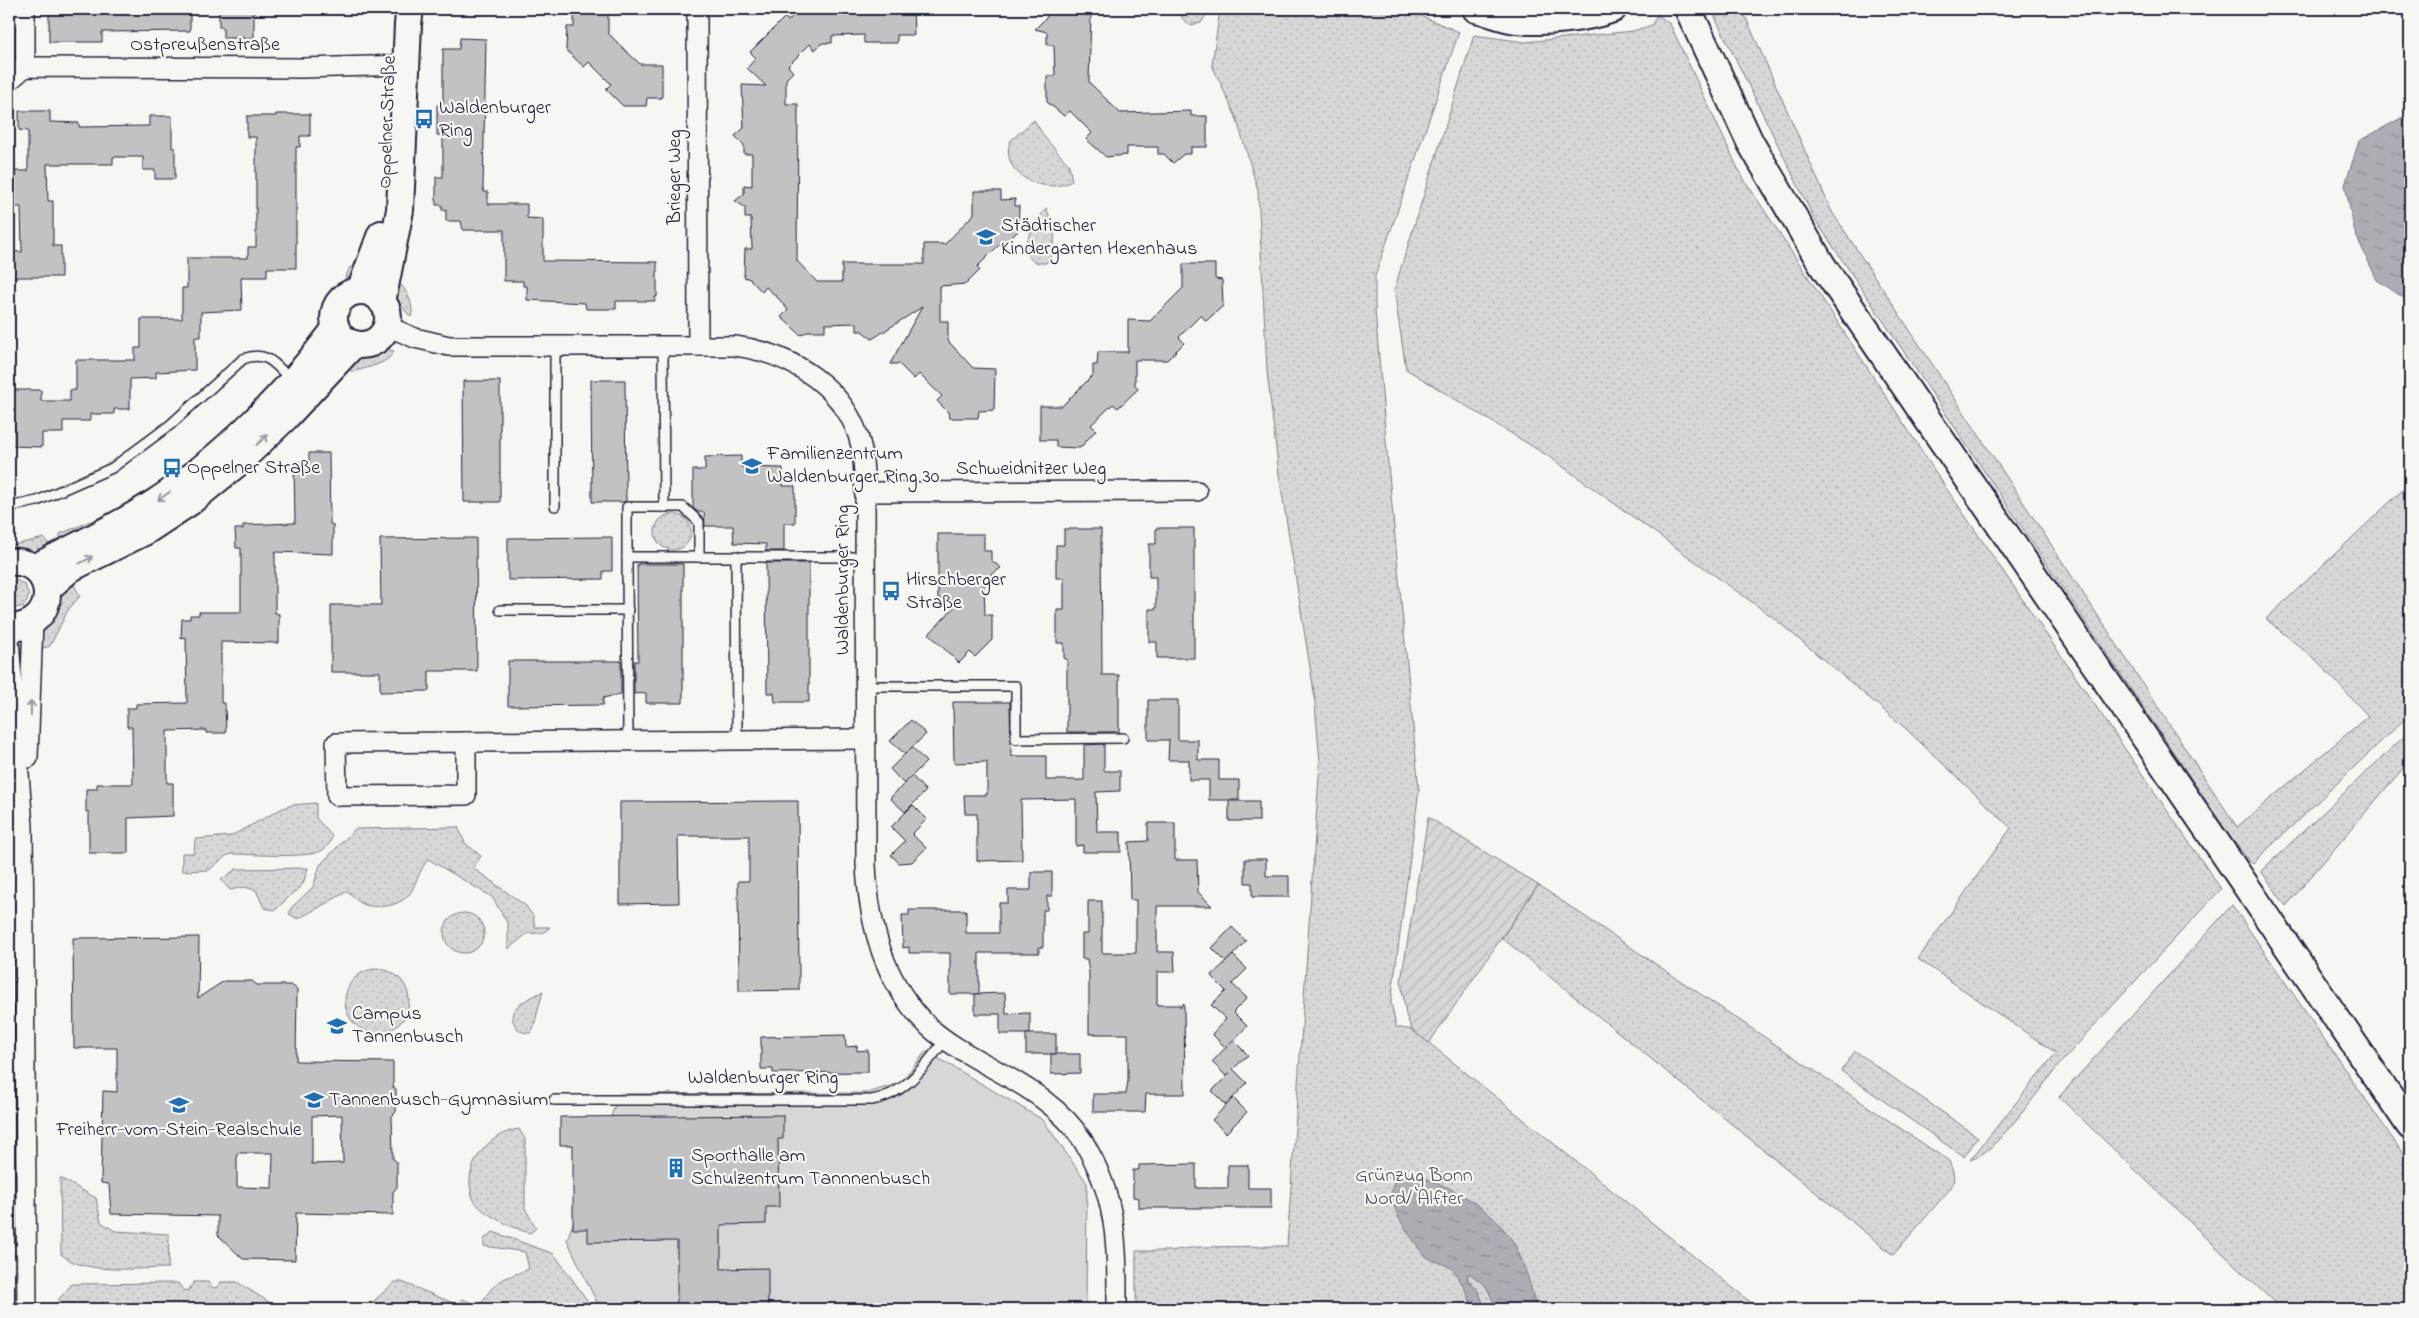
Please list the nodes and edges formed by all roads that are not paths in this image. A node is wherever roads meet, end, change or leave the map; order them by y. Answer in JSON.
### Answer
{"nodes":[{"id":1,"x":25,"y":9,"type":"edge"},
{"id":2,"x":394,"y":9,"type":"edge"},
{"id":3,"x":410,"y":9,"type":"edge"},
{"id":4,"x":697,"y":9,"type":"edge"},
{"id":5,"x":1515,"y":9,"type":"edge"},
{"id":6,"x":1613,"y":9,"type":"edge"},
{"id":7,"x":1688,"y":9,"type":"edge"},
{"id":8,"x":1480,"y":10,"type":"edge"},
{"id":9,"x":398,"y":65,"type":"junction"},
{"id":10,"x":25,"y":66,"type":"junction"},
{"id":11,"x":9,"y":81,"type":"edge"},
{"id":12,"x":376,"y":306,"type":"junction"},
{"id":13,"x":345,"y":336,"type":"junction"},
{"id":14,"x":698,"y":346,"type":"junction"},
{"id":15,"x":555,"y":347,"type":"junction"},
{"id":16,"x":663,"y":347,"type":"junction"},
{"id":17,"x":293,"y":382,"type":"junction"},
{"id":18,"x":1197,"y":491,"type":"dead end"},
{"id":19,"x":865,"y":492,"type":"junction"},
{"id":20,"x":555,"y":506,"type":"dead end"},
{"id":21,"x":664,"y":506,"type":"junction"},
{"id":22,"x":9,"y":507,"type":"edge"},
{"id":23,"x":736,"y":556,"type":"junction"},
{"id":24,"x":627,"y":557,"type":"junction"},
{"id":25,"x":699,"y":557,"type":"junction"},
{"id":26,"x":865,"y":557,"type":"junction"},
{"id":27,"x":9,"y":562,"type":"edge"},
{"id":28,"x":40,"y":579,"type":"junction"},
{"id":29,"x":500,"y":610,"type":"dead end"},
{"id":30,"x":628,"y":610,"type":"junction"},
{"id":31,"x":21,"y":625,"type":"edge"},
{"id":32,"x":9,"y":640,"type":"edge"},
{"id":33,"x":866,"y":686,"type":"junction"},
{"id":34,"x":1123,"y":738,"type":"dead end"},
{"id":35,"x":866,"y":739,"type":"junction"},
{"id":36,"x":737,"y":740,"type":"junction"},
{"id":37,"x":628,"y":741,"type":"junction"},
{"id":38,"x":466,"y":742,"type":"junction"},
{"id":39,"x":23,"y":827,"type":"junction"},
{"id":40,"x":946,"y":1039,"type":"junction"},
{"id":41,"x":554,"y":1100,"type":"dead end"},
{"id":42,"x":2410,"y":1126,"type":"edge"},
{"id":43,"x":18,"y":1250,"type":"edge"},
{"id":44,"x":27,"y":1309,"type":"edge"},
{"id":45,"x":1117,"y":1309,"type":"edge"}],
"edges":[{"from":1,"to":10,"type":"street"},
{"from":2,"to":9,"type":"street","name":"Oppelner Straße"},
{"from":3,"to":9,"type":"street","name":"Oppelner Straße"},
{"from":4,"to":14,"type":"street","name":"Brieger Weg"},
{"from":5,"to":8,"type":"street"},
{"from":6,"to":8,"type":"street"},
{"from":7,"to":42,"type":"street"},
{"from":9,"to":10,"type":"street","name":"Ostpreußenstraße"},
{"from":9,"to":12,"type":"street","name":"Oppelner Straße"},
{"from":10,"to":11,"type":"street"},
{"from":12,"to":13,"type":"street"},
{"from":12,"to":13,"type":"street"},
{"from":12,"to":15,"type":"street","name":"Waldenburger Ring"},
{"from":13,"to":17,"type":"street"},
{"from":28,"to":13,"type":"street","one_way":true},
{"from":14,"to":16,"type":"street","name":"Waldenburger Ring"},
{"from":14,"to":19,"type":"street","name":"Waldenburger Ring"},
{"from":15,"to":16,"type":"street","name":"Waldenburger Ring"},
{"from":15,"to":20,"type":"lane"},
{"from":16,"to":21,"type":"lane"},
{"from":17,"to":22,"type":"lane"},
{"from":17,"to":28,"type":"street","one_way":true},
{"from":18,"to":19,"type":"street","name":"Schweidnitzer Weg"},
{"from":19,"to":26,"type":"street","name":"Waldenburger Ring"},
{"from":21,"to":24,"type":"lane"},
{"from":21,"to":25,"type":"lane"},
{"from":23,"to":25,"type":"lane"},
{"from":23,"to":26,"type":"lane"},
{"from":23,"to":36,"type":"lane"},
{"from":24,"to":25,"type":"lane"},
{"from":24,"to":30,"type":"lane"},
{"from":26,"to":33,"type":"street","name":"Waldenburger Ring"},
{"from":27,"to":28,"type":"street"},
{"from":28,"to":31,"type":"street"},
{"from":29,"to":30,"type":"lane"},
{"from":30,"to":37,"type":"lane"},
{"from":39,"to":31,"type":"street","one_way":true},
{"from":32,"to":39,"type":"street"},
{"from":33,"to":34,"type":"lane"},
{"from":33,"to":35,"type":"street","name":"Waldenburger Ring"},
{"from":35,"to":36,"type":"street"},
{"from":35,"to":40,"type":"street","name":"Waldenburger Ring"},
{"from":36,"to":37,"type":"street"},
{"from":37,"to":38,"type":"street"},
{"from":38,"to":38,"type":"street"},
{"from":39,"to":43,"type":"street"},
{"from":40,"to":41,"type":"lane","name":"Waldenburger Ring"},
{"from":40,"to":45,"type":"street","name":"Waldenburger Ring"},
{"from":43,"to":44,"type":"street"}]}
